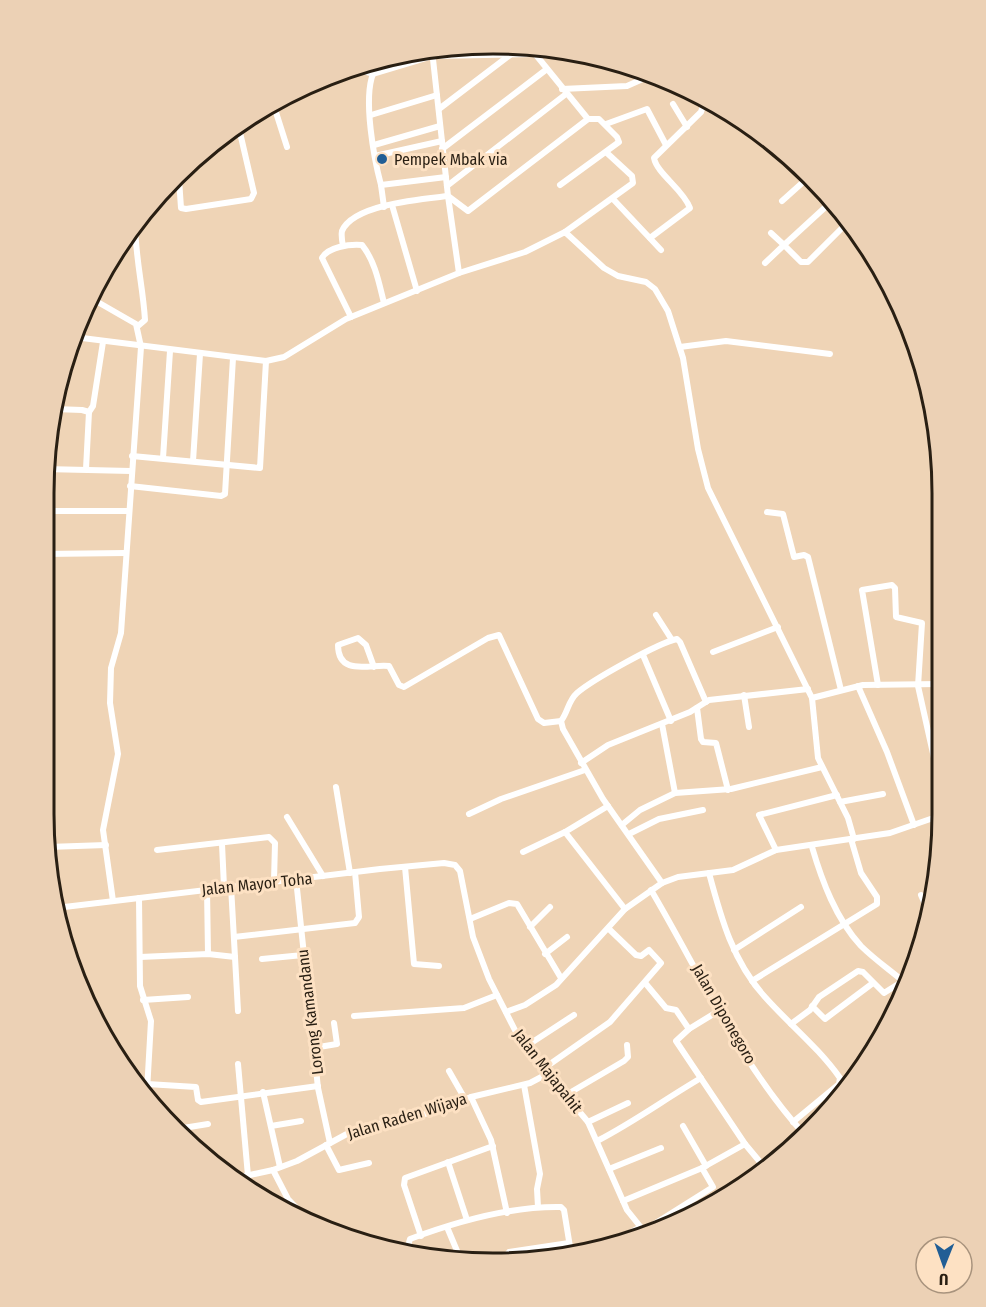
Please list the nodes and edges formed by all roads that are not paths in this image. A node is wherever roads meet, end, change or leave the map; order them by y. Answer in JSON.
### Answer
{"nodes":[{"id":1,"x":484,"y":54,"type":"edge"},
{"id":2,"x":510,"y":55,"type":"junction"},
{"id":3,"x":522,"y":55,"type":"edge"},
{"id":4,"x":537,"y":57,"type":"edge"},
{"id":5,"x":434,"y":58,"type":"edge"},
{"id":6,"x":407,"y":62,"type":"edge"},
{"id":7,"x":547,"y":69,"type":"junction"},
{"id":8,"x":369,"y":72,"type":"edge"},
{"id":9,"x":373,"y":74,"type":"junction"},
{"id":10,"x":641,"y":80,"type":"edge"},
{"id":11,"x":564,"y":91,"type":"junction"},
{"id":12,"x":437,"y":95,"type":"junction"},
{"id":13,"x":673,"y":104,"type":"dead end"},
{"id":14,"x":702,"y":107,"type":"edge"},
{"id":15,"x":439,"y":109,"type":"junction"},
{"id":16,"x":276,"y":112,"type":"edge"},
{"id":17,"x":371,"y":115,"type":"junction"},
{"id":18,"x":588,"y":119,"type":"junction"},
{"id":19,"x":606,"y":124,"type":"junction"},
{"id":20,"x":440,"y":126,"type":"junction"},
{"id":21,"x":687,"y":127,"type":"junction"},
{"id":22,"x":240,"y":134,"type":"edge"},
{"id":23,"x":374,"y":145,"type":"junction"},
{"id":24,"x":442,"y":145,"type":"junction"},
{"id":25,"x":666,"y":145,"type":"junction"},
{"id":26,"x":287,"y":147,"type":"dead end"},
{"id":27,"x":607,"y":153,"type":"junction"},
{"id":28,"x":375,"y":156,"type":"junction"},
{"id":29,"x":446,"y":177,"type":"junction"},
{"id":30,"x":803,"y":183,"type":"edge"},
{"id":31,"x":560,"y":185,"type":"dead end"},
{"id":32,"x":381,"y":186,"type":"junction"},
{"id":33,"x":447,"y":186,"type":"junction"},
{"id":34,"x":180,"y":187,"type":"edge"},
{"id":35,"x":448,"y":195,"type":"junction"},
{"id":36,"x":613,"y":199,"type":"junction"},
{"id":37,"x":782,"y":201,"type":"dead end"},
{"id":38,"x":392,"y":205,"type":"junction"},
{"id":39,"x":825,"y":206,"type":"edge"},
{"id":40,"x":384,"y":207,"type":"junction"},
{"id":41,"x":842,"y":228,"type":"edge"},
{"id":42,"x":565,"y":232,"type":"junction"},
{"id":43,"x":771,"y":233,"type":"dead end"},
{"id":44,"x":650,"y":238,"type":"junction"},
{"id":45,"x":136,"y":239,"type":"edge"},
{"id":46,"x":784,"y":244,"type":"junction"},
{"id":47,"x":342,"y":246,"type":"junction"},
{"id":48,"x":662,"y":250,"type":"dead end"},
{"id":49,"x":765,"y":263,"type":"dead end"},
{"id":50,"x":459,"y":273,"type":"junction"},
{"id":51,"x":417,"y":291,"type":"junction"},
{"id":52,"x":98,"y":302,"type":"edge"},
{"id":53,"x":384,"y":303,"type":"junction"},
{"id":54,"x":351,"y":317,"type":"junction"},
{"id":55,"x":138,"y":326,"type":"junction"},
{"id":56,"x":82,"y":339,"type":"edge"},
{"id":57,"x":103,"y":342,"type":"junction"},
{"id":58,"x":141,"y":347,"type":"junction"},
{"id":59,"x":680,"y":347,"type":"junction"},
{"id":60,"x":170,"y":351,"type":"junction"},
{"id":61,"x":200,"y":354,"type":"junction"},
{"id":62,"x":831,"y":354,"type":"dead end"},
{"id":63,"x":233,"y":358,"type":"junction"},
{"id":64,"x":266,"y":361,"type":"junction"},
{"id":65,"x":62,"y":409,"type":"edge"},
{"id":66,"x":89,"y":412,"type":"junction"},
{"id":67,"x":132,"y":456,"type":"junction"},
{"id":68,"x":163,"y":458,"type":"junction"},
{"id":69,"x":193,"y":461,"type":"junction"},
{"id":70,"x":227,"y":465,"type":"junction"},
{"id":71,"x":55,"y":469,"type":"edge"},
{"id":72,"x":86,"y":469,"type":"junction"},
{"id":73,"x":131,"y":471,"type":"junction"},
{"id":74,"x":130,"y":486,"type":"junction"},
{"id":75,"x":54,"y":511,"type":"edge"},
{"id":76,"x":128,"y":512,"type":"junction"},
{"id":77,"x":767,"y":512,"type":"dead end"},
{"id":78,"x":54,"y":554,"type":"edge"},
{"id":79,"x":126,"y":554,"type":"junction"},
{"id":80,"x":656,"y":615,"type":"dead end"},
{"id":81,"x":778,"y":627,"type":"junction"},
{"id":82,"x":672,"y":640,"type":"junction"},
{"id":83,"x":713,"y":652,"type":"dead end"},
{"id":84,"x":643,"y":655,"type":"junction"},
{"id":85,"x":374,"y":667,"type":"junction"},
{"id":86,"x":878,"y":685,"type":"junction"},
{"id":87,"x":932,"y":685,"type":"edge"},
{"id":88,"x":858,"y":686,"type":"junction"},
{"id":89,"x":918,"y":686,"type":"junction"},
{"id":90,"x":808,"y":689,"type":"junction"},
{"id":91,"x":841,"y":690,"type":"junction"},
{"id":92,"x":744,"y":695,"type":"junction"},
{"id":93,"x":812,"y":698,"type":"junction"},
{"id":94,"x":706,"y":702,"type":"junction"},
{"id":95,"x":697,"y":708,"type":"junction"},
{"id":96,"x":671,"y":720,"type":"junction"},
{"id":97,"x":561,"y":721,"type":"junction"},
{"id":98,"x":662,"y":724,"type":"junction"},
{"id":99,"x":749,"y":727,"type":"dead end"},
{"id":100,"x":932,"y":749,"type":"edge"},
{"id":101,"x":581,"y":763,"type":"junction"},
{"id":102,"x":822,"y":767,"type":"junction"},
{"id":103,"x":585,"y":770,"type":"junction"},
{"id":104,"x":336,"y":787,"type":"dead end"},
{"id":105,"x":728,"y":790,"type":"junction"},
{"id":106,"x":675,"y":793,"type":"junction"},
{"id":107,"x":883,"y":795,"type":"dead end"},
{"id":108,"x":839,"y":799,"type":"junction"},
{"id":109,"x":608,"y":806,"type":"junction"},
{"id":110,"x":703,"y":810,"type":"dead end"},
{"id":111,"x":469,"y":814,"type":"dead end"},
{"id":112,"x":287,"y":817,"type":"dead end"},
{"id":113,"x":932,"y":819,"type":"edge"},
{"id":114,"x":622,"y":824,"type":"junction"},
{"id":115,"x":914,"y":825,"type":"junction"},
{"id":116,"x":565,"y":832,"type":"junction"},
{"id":117,"x":629,"y":834,"type":"junction"},
{"id":118,"x":853,"y":839,"type":"junction"},
{"id":119,"x":222,"y":844,"type":"junction"},
{"id":120,"x":106,"y":845,"type":"junction"},
{"id":121,"x":55,"y":847,"type":"edge"},
{"id":122,"x":812,"y":847,"type":"junction"},
{"id":123,"x":776,"y":849,"type":"junction"},
{"id":124,"x":157,"y":850,"type":"dead end"},
{"id":125,"x":523,"y":852,"type":"dead end"},
{"id":126,"x":457,"y":866,"type":"joint"},
{"id":127,"x":405,"y":867,"type":"junction"},
{"id":128,"x":353,"y":873,"type":"junction"},
{"id":129,"x":709,"y":873,"type":"junction"},
{"id":130,"x":323,"y":876,"type":"junction"},
{"id":131,"x":296,"y":879,"type":"junction"},
{"id":132,"x":274,"y":881,"type":"junction"},
{"id":133,"x":662,"y":883,"type":"junction"},
{"id":134,"x":227,"y":886,"type":"junction"},
{"id":135,"x":207,"y":889,"type":"junction"},
{"id":136,"x":651,"y":890,"type":"junction"},
{"id":137,"x":921,"y":895,"type":"dead end"},
{"id":138,"x":139,"y":898,"type":"junction"},
{"id":139,"x":113,"y":901,"type":"junction"},
{"id":140,"x":924,"y":901,"type":"edge"},
{"id":141,"x":64,"y":907,"type":"edge"},
{"id":142,"x":550,"y":907,"type":"dead end"},
{"id":143,"x":801,"y":907,"type":"dead end"},
{"id":144,"x":626,"y":909,"type":"junction"},
{"id":145,"x":470,"y":919,"type":"junction"},
{"id":146,"x":845,"y":923,"type":"junction"},
{"id":147,"x":530,"y":927,"type":"junction"},
{"id":148,"x":609,"y":928,"type":"junction"},
{"id":149,"x":300,"y":930,"type":"junction"},
{"id":150,"x":234,"y":937,"type":"junction"},
{"id":151,"x":567,"y":938,"type":"dead end"},
{"id":152,"x":734,"y":951,"type":"junction"},
{"id":153,"x":208,"y":954,"type":"junction"},
{"id":154,"x":545,"y":954,"type":"junction"},
{"id":155,"x":303,"y":955,"type":"junction"},
{"id":156,"x":140,"y":957,"type":"junction"},
{"id":157,"x":235,"y":957,"type":"junction"},
{"id":158,"x":262,"y":959,"type":"dead end"},
{"id":159,"x":439,"y":966,"type":"dead end"},
{"id":160,"x":561,"y":978,"type":"junction"},
{"id":161,"x":900,"y":979,"type":"edge"},
{"id":162,"x":752,"y":981,"type":"junction"},
{"id":163,"x":873,"y":983,"type":"junction"},
{"id":164,"x":646,"y":984,"type":"junction"},
{"id":165,"x":897,"y":986,"type":"edge"},
{"id":166,"x":497,"y":995,"type":"junction"},
{"id":167,"x":188,"y":997,"type":"dead end"},
{"id":168,"x":143,"y":1000,"type":"junction"},
{"id":169,"x":812,"y":1006,"type":"junction"},
{"id":170,"x":720,"y":1010,"type":"junction"},
{"id":171,"x":238,"y":1011,"type":"dead end"},
{"id":172,"x":506,"y":1012,"type":"junction"},
{"id":173,"x":574,"y":1015,"type":"dead end"},
{"id":174,"x":354,"y":1016,"type":"dead end"},
{"id":175,"x":334,"y":1023,"type":"dead end"},
{"id":176,"x":791,"y":1024,"type":"junction"},
{"id":177,"x":689,"y":1029,"type":"junction"},
{"id":178,"x":627,"y":1045,"type":"dead end"},
{"id":179,"x":525,"y":1047,"type":"junction"},
{"id":180,"x":314,"y":1048,"type":"junction"},
{"id":181,"x":238,"y":1064,"type":"dead end"},
{"id":182,"x":449,"y":1071,"type":"dead end"},
{"id":183,"x":545,"y":1072,"type":"junction"},
{"id":184,"x":701,"y":1078,"type":"junction"},
{"id":185,"x":147,"y":1084,"type":"edge"},
{"id":186,"x":524,"y":1085,"type":"junction"},
{"id":187,"x":318,"y":1086,"type":"junction"},
{"id":188,"x":151,"y":1088,"type":"edge"},
{"id":189,"x":263,"y":1092,"type":"junction"},
{"id":190,"x":566,"y":1095,"type":"junction"},
{"id":191,"x":239,"y":1096,"type":"junction"},
{"id":192,"x":468,"y":1098,"type":"junction"},
{"id":193,"x":628,"y":1103,"type":"dead end"},
{"id":194,"x":301,"y":1121,"type":"dead end"},
{"id":195,"x":588,"y":1122,"type":"junction"},
{"id":196,"x":793,"y":1122,"type":"junction"},
{"id":197,"x":208,"y":1124,"type":"dead end"},
{"id":198,"x":271,"y":1126,"type":"junction"},
{"id":199,"x":683,"y":1126,"type":"dead end"},
{"id":200,"x":187,"y":1127,"type":"edge"},
{"id":201,"x":799,"y":1128,"type":"edge"},
{"id":202,"x":597,"y":1141,"type":"junction"},
{"id":203,"x":328,"y":1144,"type":"junction"},
{"id":204,"x":745,"y":1144,"type":"junction"},
{"id":205,"x":493,"y":1146,"type":"junction"},
{"id":206,"x":661,"y":1148,"type":"dead end"},
{"id":207,"x":448,"y":1162,"type":"junction"},
{"id":208,"x":760,"y":1162,"type":"edge"},
{"id":209,"x":369,"y":1163,"type":"dead end"},
{"id":210,"x":704,"y":1167,"type":"junction"},
{"id":211,"x":277,"y":1168,"type":"junction"},
{"id":212,"x":609,"y":1169,"type":"junction"},
{"id":213,"x":248,"y":1176,"type":"joint"},
{"id":214,"x":622,"y":1201,"type":"junction"},
{"id":215,"x":294,"y":1206,"type":"edge"},
{"id":216,"x":538,"y":1207,"type":"junction"},
{"id":217,"x":507,"y":1213,"type":"junction"},
{"id":218,"x":467,"y":1220,"type":"junction"},
{"id":219,"x":660,"y":1220,"type":"edge"},
{"id":220,"x":447,"y":1227,"type":"junction"},
{"id":221,"x":641,"y":1228,"type":"edge"},
{"id":222,"x":421,"y":1236,"type":"junction"},
{"id":223,"x":569,"y":1243,"type":"junction"},
{"id":224,"x":410,"y":1245,"type":"edge"},
{"id":225,"x":570,"y":1246,"type":"edge"},
{"id":226,"x":457,"y":1251,"type":"edge"},
{"id":227,"x":508,"y":1252,"type":"edge"}],
"edges":[{"from":1,"to":2,"type":"street"},
{"from":2,"to":3,"type":"street"},
{"from":2,"to":15,"type":"street"},
{"from":4,"to":7,"type":"street"},
{"from":5,"to":12,"type":"street"},
{"from":6,"to":9,"type":"street"},
{"from":7,"to":11,"type":"street"},
{"from":7,"to":24,"type":"street"},
{"from":8,"to":9,"type":"street"},
{"from":9,"to":17,"type":"street"},
{"from":10,"to":11,"type":"street"},
{"from":11,"to":18,"type":"street"},
{"from":11,"to":33,"type":"street"},
{"from":12,"to":15,"type":"street"},
{"from":12,"to":17,"type":"street"},
{"from":13,"to":21,"type":"street"},
{"from":14,"to":21,"type":"street"},
{"from":15,"to":20,"type":"street"},
{"from":16,"to":26,"type":"street"},
{"from":17,"to":23,"type":"street"},
{"from":18,"to":19,"type":"street"},
{"from":18,"to":35,"type":"street"},
{"from":19,"to":25,"type":"street"},
{"from":19,"to":27,"type":"street"},
{"from":20,"to":23,"type":"street"},
{"from":20,"to":24,"type":"street"},
{"from":21,"to":25,"type":"street"},
{"from":22,"to":34,"type":"street"},
{"from":23,"to":28,"type":"street"},
{"from":24,"to":28,"type":"street"},
{"from":24,"to":29,"type":"street"},
{"from":25,"to":44,"type":"street"},
{"from":27,"to":31,"type":"street"},
{"from":27,"to":36,"type":"street"},
{"from":28,"to":32,"type":"street"},
{"from":29,"to":32,"type":"street"},
{"from":29,"to":33,"type":"street"},
{"from":30,"to":37,"type":"street"},
{"from":32,"to":40,"type":"street"},
{"from":33,"to":35,"type":"street"},
{"from":35,"to":38,"type":"street"},
{"from":35,"to":50,"type":"street"},
{"from":36,"to":42,"type":"street"},
{"from":36,"to":44,"type":"street"},
{"from":38,"to":40,"type":"street"},
{"from":38,"to":51,"type":"street"},
{"from":39,"to":46,"type":"street"},
{"from":40,"to":47,"type":"street"},
{"from":41,"to":46,"type":"street"},
{"from":42,"to":50,"type":"street"},
{"from":42,"to":59,"type":"street"},
{"from":43,"to":46,"type":"street"},
{"from":44,"to":48,"type":"street"},
{"from":45,"to":55,"type":"street"},
{"from":46,"to":49,"type":"street"},
{"from":47,"to":53,"type":"street"},
{"from":47,"to":54,"type":"street"},
{"from":50,"to":51,"type":"street"},
{"from":51,"to":53,"type":"street"},
{"from":52,"to":55,"type":"street"},
{"from":53,"to":54,"type":"street"},
{"from":54,"to":64,"type":"street"},
{"from":55,"to":58,"type":"street"},
{"from":56,"to":57,"type":"street"},
{"from":57,"to":58,"type":"street"},
{"from":57,"to":66,"type":"street"},
{"from":58,"to":60,"type":"street"},
{"from":58,"to":67,"type":"street"},
{"from":59,"to":62,"type":"street"},
{"from":59,"to":81,"type":"street"},
{"from":60,"to":61,"type":"street"},
{"from":60,"to":68,"type":"street"},
{"from":61,"to":63,"type":"street"},
{"from":61,"to":69,"type":"street"},
{"from":63,"to":64,"type":"street"},
{"from":63,"to":70,"type":"street"},
{"from":64,"to":70,"type":"street"},
{"from":65,"to":66,"type":"street"},
{"from":66,"to":72,"type":"street"},
{"from":67,"to":68,"type":"street"},
{"from":67,"to":73,"type":"street"},
{"from":68,"to":69,"type":"street"},
{"from":69,"to":70,"type":"street"},
{"from":70,"to":74,"type":"street"},
{"from":71,"to":72,"type":"street"},
{"from":72,"to":73,"type":"street"},
{"from":73,"to":74,"type":"street"},
{"from":74,"to":76,"type":"street"},
{"from":75,"to":76,"type":"street"},
{"from":76,"to":79,"type":"street"},
{"from":77,"to":91,"type":"street"},
{"from":78,"to":79,"type":"street"},
{"from":79,"to":120,"type":"street"},
{"from":80,"to":82,"type":"street"},
{"from":81,"to":83,"type":"street"},
{"from":81,"to":90,"type":"street"},
{"from":82,"to":84,"type":"street"},
{"from":82,"to":94,"type":"street"},
{"from":84,"to":96,"type":"street"},
{"from":84,"to":97,"type":"street"},
{"from":85,"to":85,"type":"street"},
{"from":85,"to":97,"type":"street"},
{"from":86,"to":88,"type":"street"},
{"from":86,"to":89,"type":"street"},
{"from":86,"to":89,"type":"street"},
{"from":87,"to":89,"type":"street"},
{"from":88,"to":91,"type":"street"},
{"from":88,"to":115,"type":"street"},
{"from":89,"to":100,"type":"street"},
{"from":90,"to":92,"type":"street"},
{"from":90,"to":93,"type":"street"},
{"from":91,"to":93,"type":"street"},
{"from":92,"to":94,"type":"street"},
{"from":92,"to":99,"type":"street"},
{"from":93,"to":102,"type":"street"},
{"from":94,"to":95,"type":"street"},
{"from":95,"to":96,"type":"street"},
{"from":95,"to":105,"type":"street"},
{"from":96,"to":98,"type":"street"},
{"from":97,"to":101,"type":"street"},
{"from":98,"to":101,"type":"street"},
{"from":98,"to":106,"type":"street"},
{"from":101,"to":103,"type":"street"},
{"from":102,"to":105,"type":"street"},
{"from":102,"to":108,"type":"street"},
{"from":103,"to":109,"type":"street"},
{"from":103,"to":111,"type":"street"},
{"from":104,"to":128,"type":"street"},
{"from":105,"to":106,"type":"street"},
{"from":106,"to":114,"type":"street"},
{"from":107,"to":108,"type":"street"},
{"from":108,"to":118,"type":"street"},
{"from":108,"to":123,"type":"street"},
{"from":109,"to":114,"type":"street"},
{"from":109,"to":116,"type":"street"},
{"from":110,"to":117,"type":"street"},
{"from":112,"to":130,"type":"street"},
{"from":113,"to":115,"type":"street"},
{"from":114,"to":117,"type":"street"},
{"from":115,"to":118,"type":"street"},
{"from":116,"to":125,"type":"street"},
{"from":116,"to":144,"type":"street"},
{"from":117,"to":133,"type":"street"},
{"from":118,"to":122,"type":"street"},
{"from":118,"to":146,"type":"street"},
{"from":119,"to":124,"type":"street"},
{"from":119,"to":132,"type":"street"},
{"from":119,"to":134,"type":"street"},
{"from":120,"to":121,"type":"street"},
{"from":120,"to":139,"type":"street"},
{"from":122,"to":123,"type":"street"},
{"from":122,"to":146,"type":"street"},
{"from":123,"to":129,"type":"street"},
{"from":126,"to":127,"type":"street","name":"Jalan Mayor Toha"},
{"from":126,"to":145,"type":"street","name":"Jalan Majapahit"},
{"from":127,"to":128,"type":"street","name":"Jalan Mayor Toha"},
{"from":127,"to":159,"type":"street"},
{"from":128,"to":130,"type":"street","name":"Jalan Mayor Toha"},
{"from":128,"to":149,"type":"street"},
{"from":129,"to":133,"type":"street"},
{"from":129,"to":152,"type":"street"},
{"from":130,"to":131,"type":"street","name":"Jalan Mayor Toha"},
{"from":131,"to":132,"type":"street","name":"Jalan Mayor Toha"},
{"from":131,"to":149,"type":"street","name":"Lorong Kamandanu"},
{"from":132,"to":134,"type":"street","name":"Jalan Mayor Toha"},
{"from":133,"to":136,"type":"street"},
{"from":134,"to":135,"type":"street","name":"Jalan Mayor Toha"},
{"from":134,"to":150,"type":"street"},
{"from":135,"to":138,"type":"street","name":"Jalan Mayor Toha"},
{"from":135,"to":153,"type":"street"},
{"from":136,"to":144,"type":"street"},
{"from":136,"to":170,"type":"street","name":"Jalan Diponegoro"},
{"from":137,"to":140,"type":"street"},
{"from":138,"to":139,"type":"street","name":"Jalan Mayor Toha"},
{"from":138,"to":156,"type":"street"},
{"from":139,"to":141,"type":"street","name":"Jalan Mayor Toha"},
{"from":142,"to":147,"type":"street"},
{"from":143,"to":152,"type":"street"},
{"from":144,"to":148,"type":"street"},
{"from":145,"to":147,"type":"street"},
{"from":145,"to":166,"type":"street","name":"Jalan Majapahit"},
{"from":146,"to":161,"type":"street"},
{"from":146,"to":162,"type":"street"},
{"from":147,"to":154,"type":"street"},
{"from":148,"to":160,"type":"street"},
{"from":148,"to":164,"type":"street","name":"Jalan Raden Wijaya"},
{"from":149,"to":150,"type":"street"},
{"from":149,"to":155,"type":"street","name":"Lorong Kamandanu"},
{"from":150,"to":157,"type":"street"},
{"from":151,"to":154,"type":"street"},
{"from":152,"to":162,"type":"street"},
{"from":153,"to":156,"type":"street"},
{"from":153,"to":157,"type":"street"},
{"from":154,"to":160,"type":"street"},
{"from":155,"to":158,"type":"street"},
{"from":155,"to":180,"type":"street","name":"Lorong Kamandanu"},
{"from":156,"to":168,"type":"street"},
{"from":157,"to":171,"type":"street"},
{"from":160,"to":172,"type":"street"},
{"from":162,"to":176,"type":"street"},
{"from":163,"to":165,"type":"street"},
{"from":163,"to":169,"type":"street"},
{"from":163,"to":169,"type":"street"},
{"from":164,"to":177,"type":"street"},
{"from":164,"to":183,"type":"street","name":"Jalan Raden Wijaya"},
{"from":166,"to":172,"type":"street","name":"Jalan Majapahit"},
{"from":166,"to":174,"type":"street"},
{"from":167,"to":168,"type":"street"},
{"from":168,"to":185,"type":"street"},
{"from":169,"to":176,"type":"street"},
{"from":170,"to":177,"type":"street"},
{"from":170,"to":196,"type":"street","name":"Jalan Diponegoro"},
{"from":172,"to":179,"type":"street","name":"Jalan Majapahit"},
{"from":173,"to":179,"type":"street"},
{"from":175,"to":180,"type":"street"},
{"from":176,"to":196,"type":"street"},
{"from":177,"to":184,"type":"street"},
{"from":178,"to":190,"type":"street"},
{"from":179,"to":183,"type":"street","name":"Jalan Majapahit"},
{"from":180,"to":187,"type":"street","name":"Lorong Kamandanu"},
{"from":181,"to":191,"type":"street"},
{"from":182,"to":192,"type":"street"},
{"from":183,"to":186,"type":"street","name":"Jalan Raden Wijaya"},
{"from":183,"to":190,"type":"street","name":"Jalan Majapahit"},
{"from":184,"to":202,"type":"street"},
{"from":184,"to":204,"type":"street"},
{"from":186,"to":192,"type":"street","name":"Jalan Raden Wijaya"},
{"from":186,"to":216,"type":"street"},
{"from":187,"to":189,"type":"street"},
{"from":187,"to":203,"type":"street","name":"Lorong Kamandanu"},
{"from":188,"to":191,"type":"street"},
{"from":189,"to":191,"type":"street"},
{"from":189,"to":198,"type":"street"},
{"from":190,"to":195,"type":"street","name":"Jalan Majapahit"},
{"from":191,"to":213,"type":"street"},
{"from":192,"to":203,"type":"street","name":"Jalan Raden Wijaya"},
{"from":192,"to":205,"type":"street"},
{"from":193,"to":195,"type":"street"},
{"from":194,"to":198,"type":"street"},
{"from":195,"to":202,"type":"street","name":"Jalan Majapahit"},
{"from":196,"to":201,"type":"street","name":"Jalan Diponegoro"},
{"from":197,"to":200,"type":"street"},
{"from":198,"to":211,"type":"street"},
{"from":199,"to":210,"type":"street"},
{"from":202,"to":212,"type":"street","name":"Jalan Majapahit"},
{"from":203,"to":209,"type":"street","name":"Lorong Kamandanu"},
{"from":203,"to":211,"type":"street","name":"Jalan Raden Wijaya"},
{"from":204,"to":208,"type":"street"},
{"from":204,"to":210,"type":"street"},
{"from":205,"to":207,"type":"street"},
{"from":205,"to":217,"type":"street"},
{"from":206,"to":212,"type":"street"},
{"from":207,"to":218,"type":"street"},
{"from":207,"to":222,"type":"street"},
{"from":210,"to":214,"type":"street"},
{"from":210,"to":219,"type":"street"},
{"from":211,"to":213,"type":"street","name":"Jalan Raden Wijaya"},
{"from":211,"to":215,"type":"street"},
{"from":212,"to":214,"type":"street","name":"Jalan Majapahit"},
{"from":214,"to":221,"type":"street","name":"Jalan Majapahit"},
{"from":216,"to":217,"type":"street"},
{"from":216,"to":223,"type":"street"},
{"from":217,"to":218,"type":"street"},
{"from":218,"to":220,"type":"street"},
{"from":220,"to":222,"type":"street"},
{"from":220,"to":226,"type":"street"},
{"from":222,"to":224,"type":"street"},
{"from":223,"to":225,"type":"street"},
{"from":223,"to":227,"type":"street"}]}
